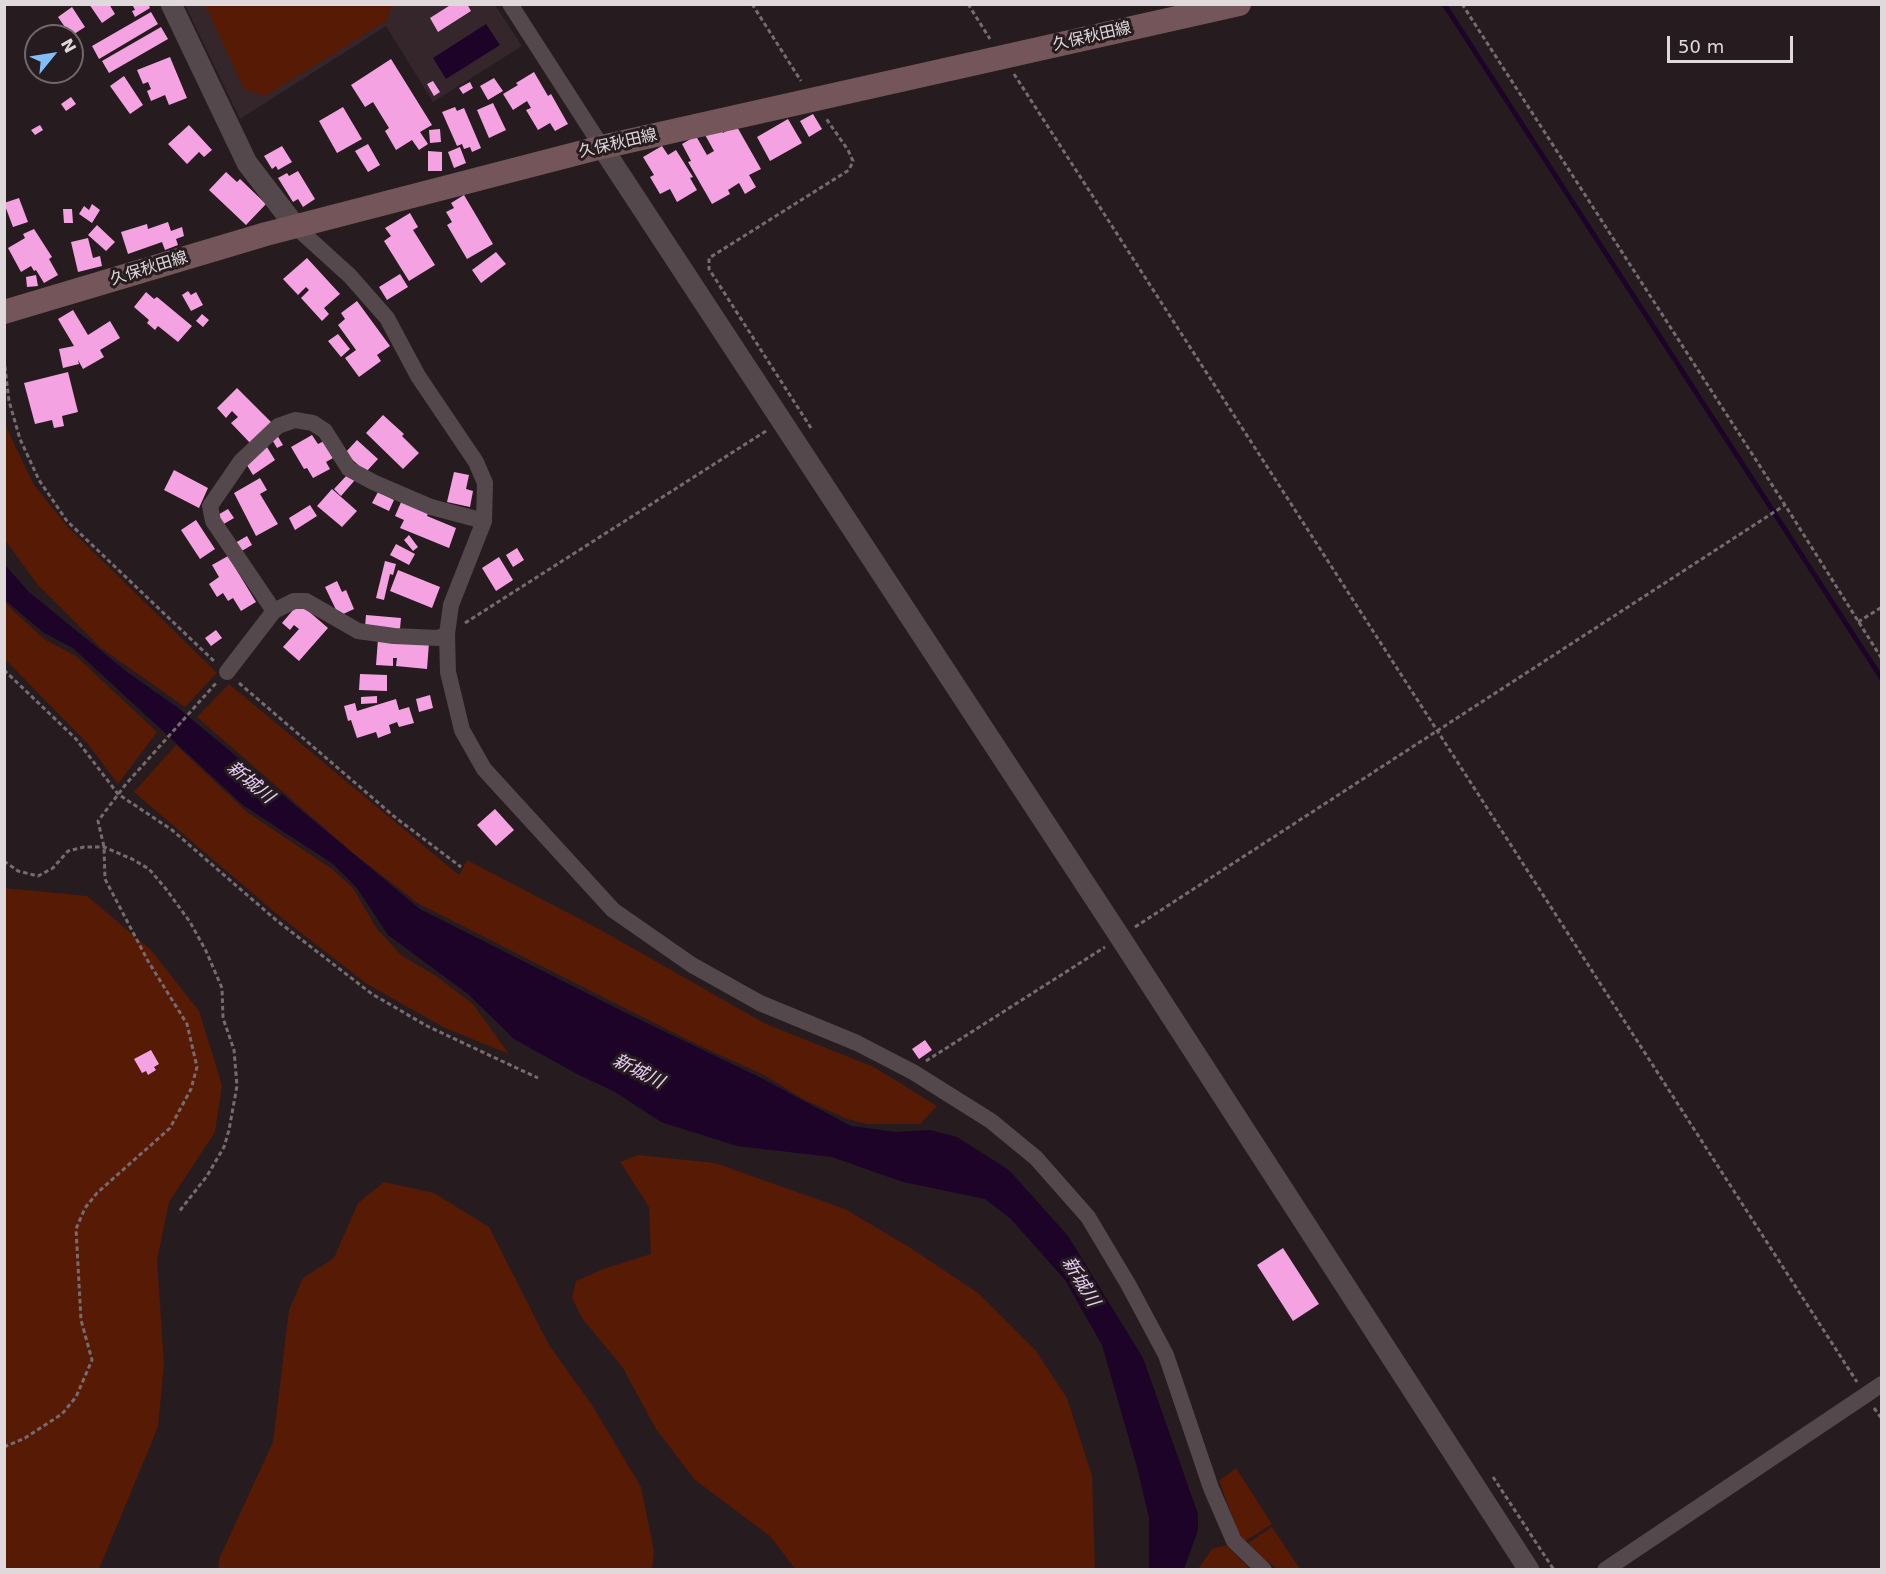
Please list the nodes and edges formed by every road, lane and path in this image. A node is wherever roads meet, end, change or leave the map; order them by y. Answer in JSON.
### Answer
{"nodes":[{"id":1,"x":171,"y":4,"type":"edge"},
{"id":2,"x":510,"y":4,"type":"edge"},
{"id":3,"x":752,"y":4,"type":"edge"},
{"id":4,"x":968,"y":4,"type":"edge"},
{"id":5,"x":1239,"y":4,"type":"edge"},
{"id":6,"x":1462,"y":4,"type":"edge"},
{"id":7,"x":1003,"y":57,"type":"junction"},
{"id":8,"x":813,"y":100,"type":"junction"},
{"id":9,"x":602,"y":147,"type":"junction"},
{"id":10,"x":296,"y":227,"type":"junction"},
{"id":11,"x":4,"y":312,"type":"edge"},
{"id":12,"x":4,"y":359,"type":"edge"},
{"id":13,"x":782,"y":420,"type":"junction"},
{"id":14,"x":812,"y":430,"type":"dead end"},
{"id":15,"x":1784,"y":506,"type":"junction"},
{"id":16,"x":484,"y":521,"type":"junction"},
{"id":17,"x":1881,"y":607,"type":"edge"},
{"id":18,"x":274,"y":611,"type":"junction"},
{"id":19,"x":1858,"y":622,"type":"junction"},
{"id":20,"x":447,"y":634,"type":"junction"},
{"id":21,"x":1881,"y":658,"type":"edge"},
{"id":22,"x":4,"y":670,"type":"edge"},
{"id":23,"x":227,"y":672,"type":"junction"},
{"id":24,"x":1436,"y":731,"type":"junction"},
{"id":25,"x":118,"y":794,"type":"junction"},
{"id":26,"x":104,"y":847,"type":"junction"},
{"id":27,"x":4,"y":861,"type":"edge"},
{"id":28,"x":461,"y":867,"type":"dead end"},
{"id":29,"x":1120,"y":937,"type":"junction"},
{"id":30,"x":913,"y":1072,"type":"junction"},
{"id":31,"x":538,"y":1078,"type":"dead end"},
{"id":32,"x":178,"y":1213,"type":"dead end"},
{"id":33,"x":1881,"y":1384,"type":"edge"},
{"id":34,"x":1865,"y":1394,"type":"junction"},
{"id":35,"x":4,"y":1447,"type":"edge"},
{"id":36,"x":1488,"y":1469,"type":"dead end"},
{"id":37,"x":1264,"y":1569,"type":"edge"},
{"id":38,"x":1529,"y":1569,"type":"edge"},
{"id":39,"x":1554,"y":1569,"type":"edge"},
{"id":40,"x":1605,"y":1569,"type":"edge"}],
"edges":[{"from":1,"to":10,"type":"street"},
{"from":2,"to":9,"type":"street"},
{"from":3,"to":8,"type":"path"},
{"from":4,"to":7,"type":"path"},
{"from":5,"to":7,"type":"main road","name":"久保秋田線"},
{"from":6,"to":15,"type":"path"},
{"from":7,"to":8,"type":"main road","name":"久保秋田線"},
{"from":7,"to":24,"type":"path"},
{"from":8,"to":9,"type":"main road","name":"久保秋田線"},
{"from":8,"to":14,"type":"path"},
{"from":9,"to":10,"type":"main road","name":"久保秋田線"},
{"from":9,"to":13,"type":"street"},
{"from":10,"to":11,"type":"main road","name":"久保秋田線"},
{"from":10,"to":16,"type":"street"},
{"from":12,"to":23,"type":"path"},
{"from":13,"to":20,"type":"path"},
{"from":13,"to":29,"type":"street"},
{"from":15,"to":19,"type":"path"},
{"from":15,"to":24,"type":"path"},
{"from":16,"to":18,"type":"street"},
{"from":16,"to":20,"type":"street"},
{"from":17,"to":19,"type":"path"},
{"from":18,"to":20,"type":"street"},
{"from":18,"to":23,"type":"street"},
{"from":19,"to":21,"type":"path"},
{"from":20,"to":30,"type":"street"},
{"from":22,"to":25,"type":"path"},
{"from":23,"to":25,"type":"path"},
{"from":23,"to":28,"type":"path"},
{"from":24,"to":29,"type":"path"},
{"from":24,"to":34,"type":"path"},
{"from":25,"to":26,"type":"path"},
{"from":25,"to":31,"type":"path"},
{"from":26,"to":27,"type":"path"},
{"from":26,"to":32,"type":"path"},
{"from":26,"to":35,"type":"path"},
{"from":29,"to":30,"type":"path"},
{"from":29,"to":38,"type":"street"},
{"from":30,"to":37,"type":"street"},
{"from":33,"to":34,"type":"street"},
{"from":34,"to":40,"type":"street"},
{"from":36,"to":39,"type":"path"}]}
